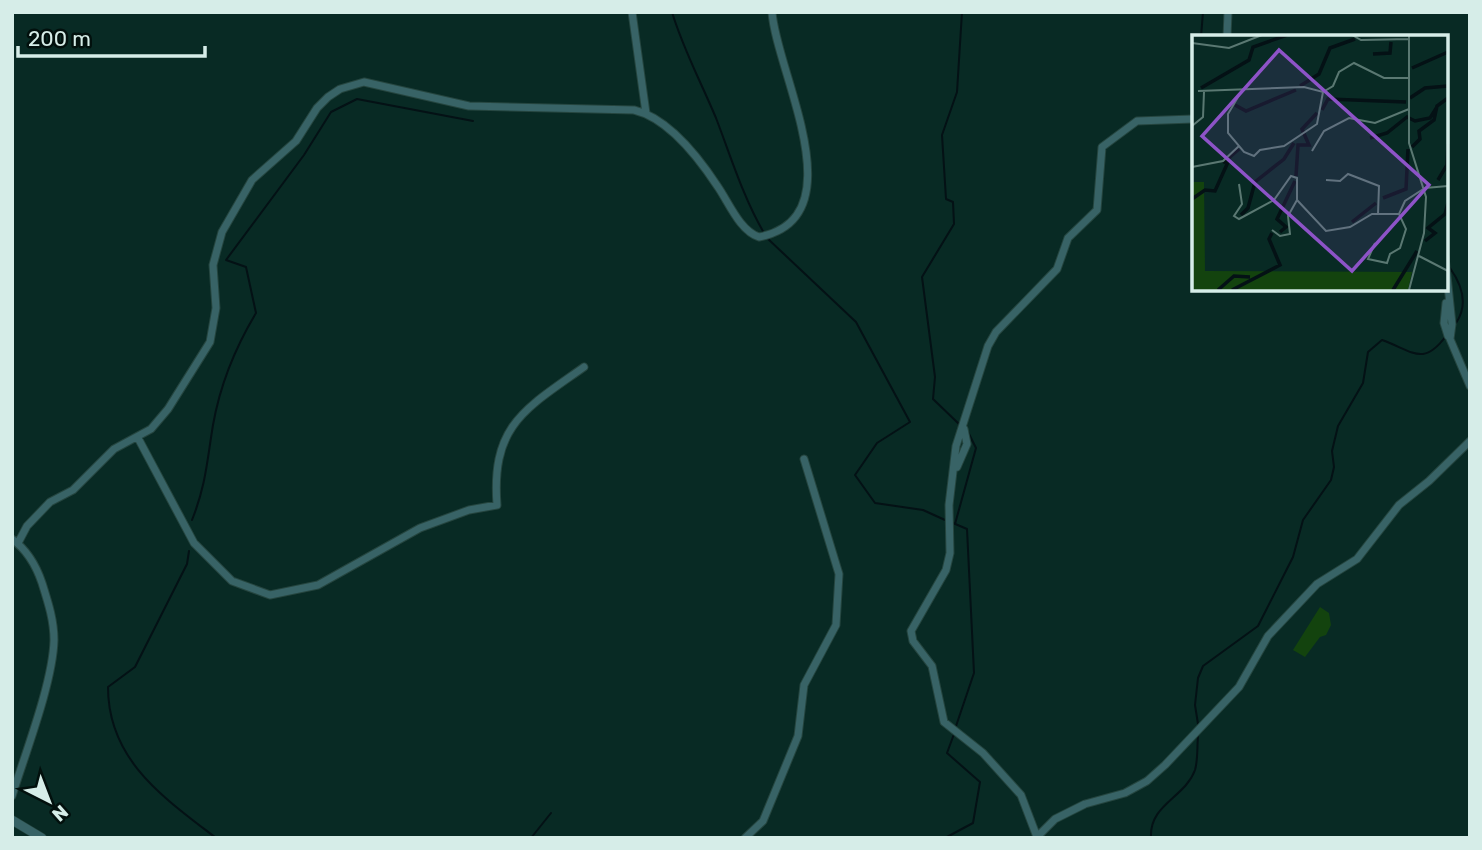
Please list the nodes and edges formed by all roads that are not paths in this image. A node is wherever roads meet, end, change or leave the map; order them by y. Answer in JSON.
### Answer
{"nodes":[{"id":1,"x":632,"y":12,"type":"edge"},
{"id":2,"x":772,"y":12,"type":"edge"},
{"id":3,"x":1228,"y":12,"type":"edge"},
{"id":4,"x":1227,"y":35,"type":"edge"},
{"id":5,"x":646,"y":113,"type":"junction"},
{"id":6,"x":1192,"y":119,"type":"edge"},
{"id":7,"x":1447,"y":290,"type":"edge"},
{"id":8,"x":584,"y":367,"type":"dead end"},
{"id":9,"x":1470,"y":386,"type":"edge"},
{"id":10,"x":138,"y":438,"type":"junction"},
{"id":11,"x":1470,"y":442,"type":"edge"},
{"id":12,"x":804,"y":459,"type":"dead end"},
{"id":13,"x":15,"y":541,"type":"edge"},
{"id":14,"x":12,"y":796,"type":"edge"},
{"id":15,"x":12,"y":820,"type":"edge"},
{"id":16,"x":1036,"y":837,"type":"edge"},
{"id":17,"x":42,"y":838,"type":"edge"},
{"id":18,"x":745,"y":838,"type":"edge"}],
"edges":[{"from":1,"to":5,"type":"street"},
{"from":2,"to":5,"type":"street"},
{"from":3,"to":4,"type":"street"},
{"from":5,"to":10,"type":"street"},
{"from":6,"to":16,"type":"street"},
{"from":7,"to":9,"type":"street"},
{"from":8,"to":10,"type":"street"},
{"from":10,"to":13,"type":"street"},
{"from":11,"to":16,"type":"street"},
{"from":12,"to":18,"type":"street"},
{"from":13,"to":14,"type":"street"},
{"from":15,"to":17,"type":"street"}]}
